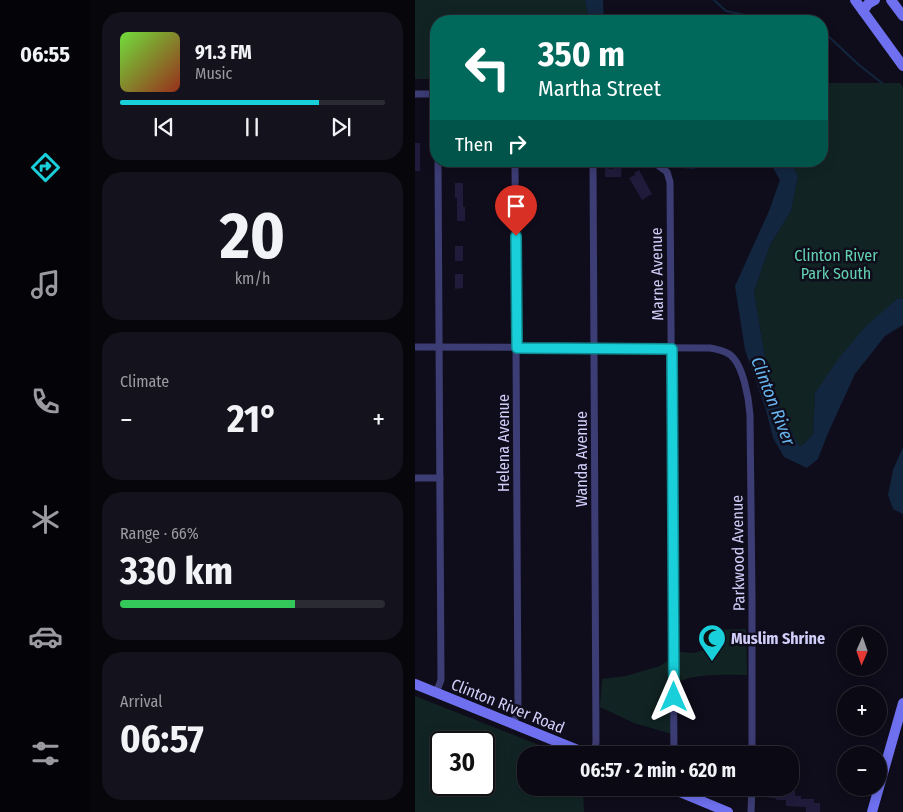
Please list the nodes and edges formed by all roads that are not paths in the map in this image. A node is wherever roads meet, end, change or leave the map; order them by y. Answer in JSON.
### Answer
{"nodes":[{"id":1,"x":855,"y":0,"type":"edge"},
{"id":2,"x":875,"y":0,"type":"edge"},
{"id":3,"x":884,"y":0,"type":"edge"},
{"id":4,"x":893,"y":3,"type":"edge"},
{"id":5,"x":863,"y":12,"type":"junction"},
{"id":6,"x":903,"y":16,"type":"edge"},
{"id":7,"x":903,"y":66,"type":"edge"},
{"id":8,"x":415,"y":94,"type":"edge"},
{"id":9,"x":430,"y":94,"type":"edge"},
{"id":10,"x":438,"y":167,"type":"edge"},
{"id":11,"x":515,"y":167,"type":"edge"},
{"id":12,"x":593,"y":167,"type":"edge"},
{"id":13,"x":660,"y":167,"type":"edge"},
{"id":14,"x":415,"y":347,"type":"edge"},
{"id":15,"x":439,"y":348,"type":"junction"},
{"id":16,"x":517,"y":348,"type":"junction"},
{"id":17,"x":594,"y":349,"type":"junction"},
{"id":18,"x":672,"y":349,"type":"junction"},
{"id":19,"x":415,"y":478,"type":"edge"},
{"id":20,"x":440,"y":478,"type":"junction"},
{"id":21,"x":415,"y":684,"type":"edge"},
{"id":22,"x":436,"y":693,"type":"junction"},
{"id":23,"x":902,"y":709,"type":"edge"},
{"id":24,"x":513,"y":724,"type":"junction"},
{"id":25,"x":568,"y":746,"type":"edge"},
{"id":26,"x":596,"y":746,"type":"edge"},
{"id":27,"x":674,"y":746,"type":"edge"},
{"id":28,"x":752,"y":746,"type":"edge"},
{"id":29,"x":690,"y":796,"type":"edge"},
{"id":30,"x":752,"y":796,"type":"edge"},
{"id":31,"x":728,"y":812,"type":"edge"},
{"id":32,"x":751,"y":812,"type":"edge"},
{"id":33,"x":872,"y":812,"type":"edge"}],
"edges":[{"from":1,"to":5,"type":"street"},
{"from":2,"to":5,"type":"street"},
{"from":3,"to":4,"type":"street"},
{"from":4,"to":6,"type":"street"},
{"from":5,"to":7,"type":"street"},
{"from":8,"to":9,"type":"street"},
{"from":10,"to":15,"type":"street"},
{"from":11,"to":16,"type":"street","name":"Helena Avenue"},
{"from":12,"to":17,"type":"street","name":"Wanda Avenue"},
{"from":13,"to":18,"type":"street","name":"Marne Avenue"},
{"from":14,"to":15,"type":"street"},
{"from":15,"to":16,"type":"street"},
{"from":15,"to":20,"type":"street"},
{"from":16,"to":17,"type":"street"},
{"from":16,"to":24,"type":"street","name":"Helena Avenue"},
{"from":17,"to":18,"type":"street"},
{"from":17,"to":26,"type":"street","name":"Wanda Avenue"},
{"from":18,"to":27,"type":"street","name":"Marne Avenue"},
{"from":18,"to":28,"type":"street","name":"Parkwood Avenue"},
{"from":19,"to":20,"type":"street"},
{"from":20,"to":22,"type":"street"},
{"from":21,"to":22,"type":"street","name":"Clinton River Road"},
{"from":22,"to":24,"type":"street","name":"Clinton River Road"},
{"from":23,"to":33,"type":"street"},
{"from":24,"to":25,"type":"street","name":"Clinton River Road"},
{"from":29,"to":31,"type":"street"},
{"from":30,"to":32,"type":"street"}]}
